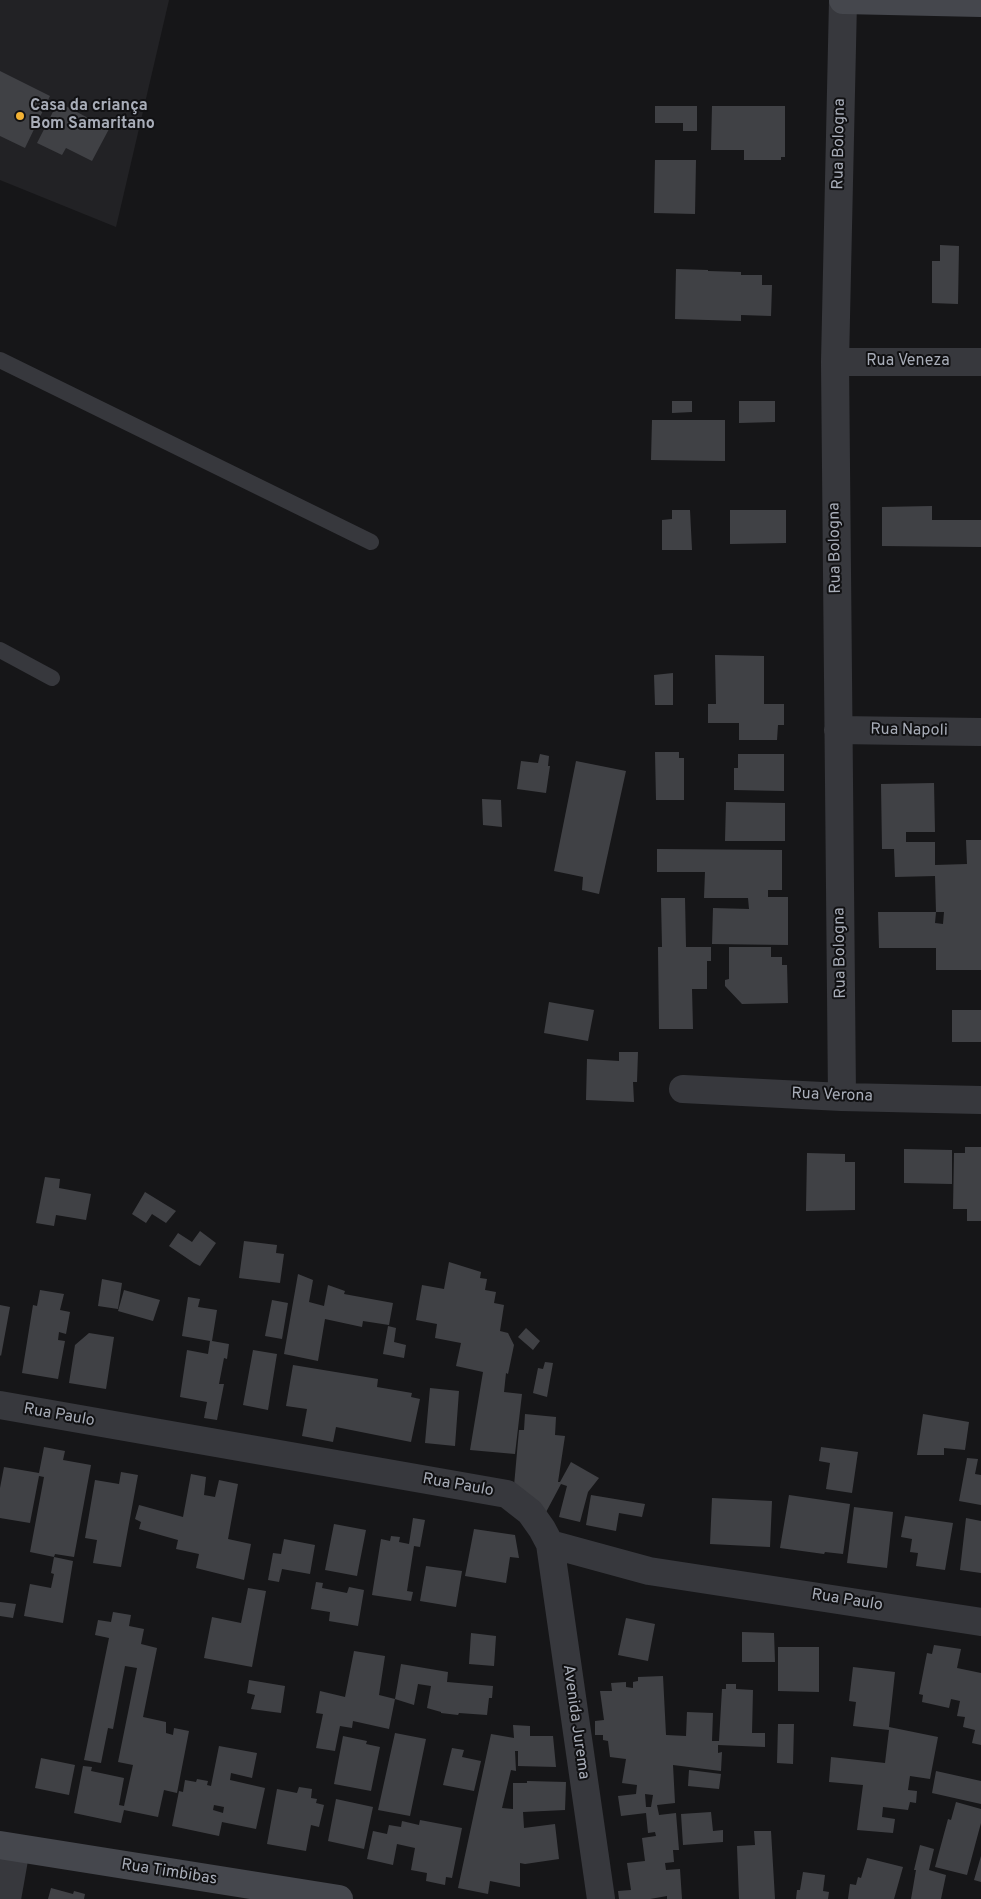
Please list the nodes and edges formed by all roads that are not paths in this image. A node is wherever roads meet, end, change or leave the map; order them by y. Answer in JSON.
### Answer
{"nodes":[{"id":1,"x":843,"y":0,"type":"edge"},
{"id":2,"x":981,"y":4,"type":"edge"},
{"id":3,"x":0,"y":360,"type":"edge"},
{"id":4,"x":835,"y":362,"type":"junction"},
{"id":5,"x":981,"y":362,"type":"edge"},
{"id":6,"x":371,"y":542,"type":"dead end"},
{"id":7,"x":0,"y":650,"type":"edge"},
{"id":8,"x":52,"y":678,"type":"dead end"},
{"id":9,"x":838,"y":730,"type":"junction"},
{"id":10,"x":981,"y":732,"type":"edge"},
{"id":11,"x":683,"y":1089,"type":"dead end"},
{"id":12,"x":842,"y":1097,"type":"junction"},
{"id":13,"x":981,"y":1100,"type":"edge"},
{"id":14,"x":0,"y":1405,"type":"edge"},
{"id":15,"x":550,"y":1544,"type":"junction"},
{"id":16,"x":981,"y":1622,"type":"edge"},
{"id":17,"x":8,"y":1846,"type":"edge"},
{"id":18,"x":6,"y":1899,"type":"edge"},
{"id":19,"x":339,"y":1899,"type":"edge"},
{"id":20,"x":601,"y":1899,"type":"edge"}],
"edges":[{"from":1,"to":2,"type":"main road"},
{"from":1,"to":4,"type":"street","name":"Rua Bologna"},
{"from":3,"to":6,"type":"lane"},
{"from":4,"to":5,"type":"street","name":"Rua Veneza"},
{"from":4,"to":9,"type":"street","name":"Rua Bologna"},
{"from":7,"to":8,"type":"lane"},
{"from":9,"to":10,"type":"street","name":"Rua Napoli"},
{"from":9,"to":12,"type":"street","name":"Rua Bologna"},
{"from":11,"to":12,"type":"street","name":"Rua Verona"},
{"from":12,"to":13,"type":"street","name":"Rua Verona"},
{"from":14,"to":15,"type":"street","name":"Rua Paulo"},
{"from":15,"to":16,"type":"street","name":"Rua Paulo"},
{"from":15,"to":20,"type":"street","name":"Avenida Jurema"},
{"from":17,"to":18,"type":"street"},
{"from":17,"to":19,"type":"main road","name":"Rua Timbibas"}]}
